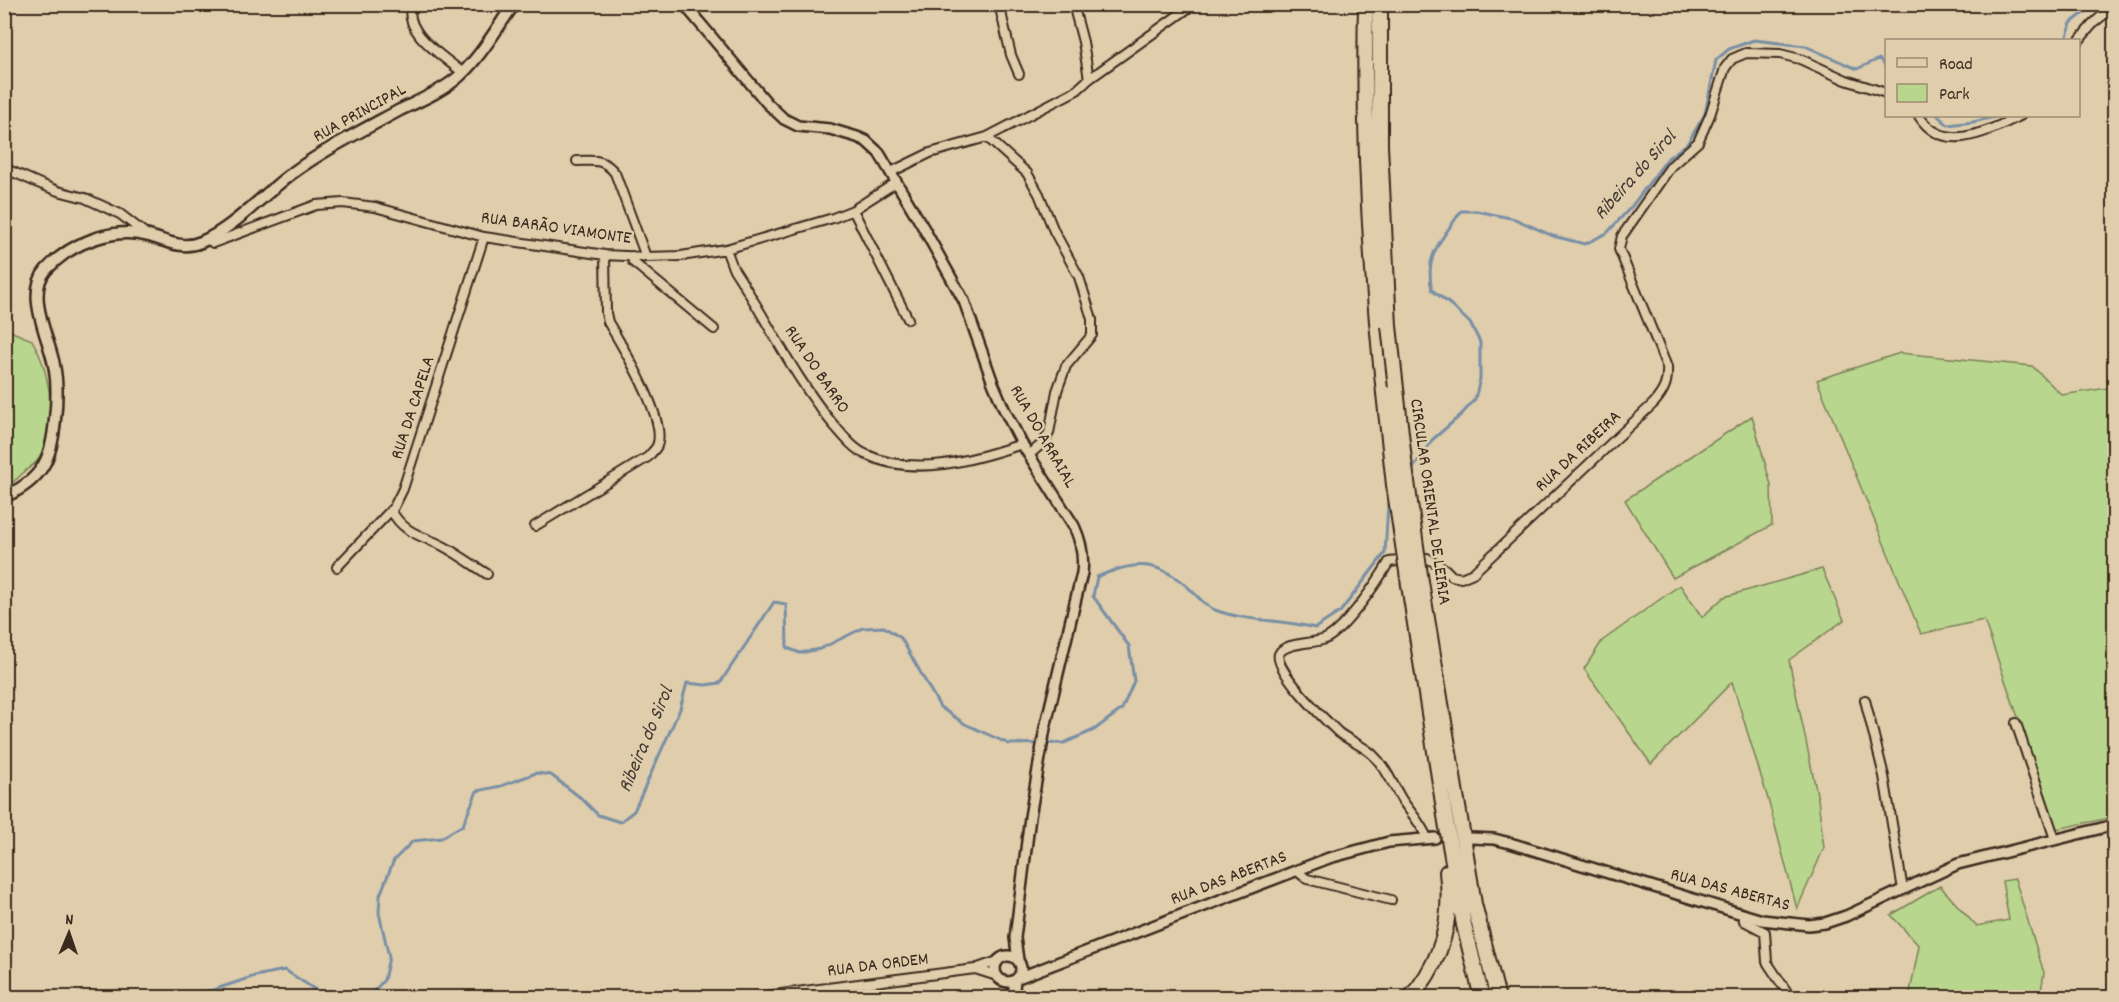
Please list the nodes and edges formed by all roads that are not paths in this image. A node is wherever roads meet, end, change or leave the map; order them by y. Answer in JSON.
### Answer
{"nodes":[{"id":1,"x":412,"y":4,"type":"edge"},
{"id":2,"x":514,"y":4,"type":"edge"},
{"id":3,"x":684,"y":4,"type":"edge"},
{"id":4,"x":833,"y":4,"type":"edge"},
{"id":5,"x":999,"y":4,"type":"edge"},
{"id":6,"x":1073,"y":4,"type":"edge"},
{"id":7,"x":1194,"y":4,"type":"edge"},
{"id":8,"x":1366,"y":4,"type":"edge"},
{"id":9,"x":1380,"y":4,"type":"edge"},
{"id":10,"x":804,"y":5,"type":"edge"},
{"id":11,"x":2115,"y":9,"type":"edge"},
{"id":12,"x":2080,"y":41,"type":"edge"},
{"id":13,"x":463,"y":73,"type":"junction"},
{"id":14,"x":1019,"y":74,"type":"dead end"},
{"id":15,"x":1089,"y":79,"type":"junction"},
{"id":16,"x":1885,"y":92,"type":"edge"},
{"id":17,"x":1920,"y":117,"type":"edge"},
{"id":18,"x":2018,"y":117,"type":"edge"},
{"id":19,"x":987,"y":137,"type":"junction"},
{"id":20,"x":577,"y":161,"type":"dead end"},
{"id":21,"x":4,"y":168,"type":"edge"},
{"id":22,"x":891,"y":172,"type":"junction"},
{"id":23,"x":897,"y":182,"type":"junction"},
{"id":24,"x":853,"y":210,"type":"junction"},
{"id":25,"x":148,"y":235,"type":"junction"},
{"id":26,"x":484,"y":237,"type":"junction"},
{"id":27,"x":207,"y":239,"type":"junction"},
{"id":28,"x":726,"y":249,"type":"junction"},
{"id":29,"x":605,"y":255,"type":"junction"},
{"id":30,"x":632,"y":256,"type":"junction"},
{"id":31,"x":646,"y":257,"type":"junction"},
{"id":32,"x":908,"y":319,"type":"dead end"},
{"id":33,"x":1383,"y":326,"type":"junction"},
{"id":34,"x":714,"y":330,"type":"dead end"},
{"id":35,"x":1022,"y":444,"type":"junction"},
{"id":36,"x":1029,"y":454,"type":"junction"},
{"id":37,"x":4,"y":497,"type":"edge"},
{"id":38,"x":391,"y":510,"type":"junction"},
{"id":39,"x":535,"y":526,"type":"dead end"},
{"id":40,"x":337,"y":567,"type":"dead end"},
{"id":41,"x":487,"y":574,"type":"dead end"},
{"id":42,"x":1415,"y":584,"type":"junction"},
{"id":43,"x":1865,"y":700,"type":"dead end"},
{"id":44,"x":2016,"y":723,"type":"dead end"},
{"id":45,"x":1446,"y":822,"type":"junction"},
{"id":46,"x":2115,"y":825,"type":"edge"},
{"id":47,"x":1431,"y":838,"type":"joint"},
{"id":48,"x":1471,"y":838,"type":"dead end"},
{"id":49,"x":2055,"y":839,"type":"junction"},
{"id":50,"x":1297,"y":871,"type":"junction"},
{"id":51,"x":1902,"y":890,"type":"junction"},
{"id":52,"x":1391,"y":900,"type":"dead end"},
{"id":53,"x":1743,"y":914,"type":"junction"},
{"id":54,"x":1015,"y":938,"type":"junction"},
{"id":55,"x":1000,"y":959,"type":"junction"},
{"id":56,"x":1019,"y":963,"type":"junction"},
{"id":57,"x":975,"y":969,"type":"junction"},
{"id":58,"x":1039,"y":970,"type":"junction"},
{"id":59,"x":1001,"y":979,"type":"junction"},
{"id":60,"x":1016,"y":979,"type":"junction"},
{"id":61,"x":1012,"y":997,"type":"edge"},
{"id":62,"x":750,"y":998,"type":"edge"},
{"id":63,"x":1410,"y":998,"type":"edge"},
{"id":64,"x":1482,"y":998,"type":"edge"},
{"id":65,"x":1498,"y":998,"type":"edge"},
{"id":66,"x":1791,"y":998,"type":"edge"}],
"edges":[{"from":1,"to":13,"type":"street"},
{"from":2,"to":13,"type":"main road","name":"RUA PRINCIPAL"},
{"from":3,"to":22,"type":"street","name":"RUA DO ARRAIAL"},
{"from":4,"to":10,"type":"street"},
{"from":5,"to":14,"type":"street"},
{"from":6,"to":15,"type":"street"},
{"from":7,"to":15,"type":"street"},
{"from":8,"to":33,"type":"highway","name":"CIRCULAR ORIENTAL DE LEIRIA"},
{"from":9,"to":33,"type":"highway","name":"CIRCULAR ORIENTAL DE LEIRIA"},
{"from":11,"to":12,"type":"street"},
{"from":13,"to":27,"type":"main road","name":"RUA PRINCIPAL"},
{"from":15,"to":19,"type":"street"},
{"from":16,"to":47,"type":"street","name":"RUA DA RIBEIRA"},
{"from":17,"to":18,"type":"street"},
{"from":19,"to":22,"type":"street"},
{"from":19,"to":36,"type":"street"},
{"from":20,"to":31,"type":"street"},
{"from":21,"to":25,"type":"street"},
{"from":22,"to":23,"type":"street","name":"RUA DO ARRAIAL"},
{"from":23,"to":24,"type":"street","name":"RUA BARÃO VIAMONTE"},
{"from":23,"to":35,"type":"street","name":"RUA DO ARRAIAL"},
{"from":24,"to":28,"type":"street","name":"RUA BARÃO VIAMONTE"},
{"from":24,"to":32,"type":"street"},
{"from":25,"to":27,"type":"main road"},
{"from":25,"to":37,"type":"main road"},
{"from":26,"to":27,"type":"street","name":"RUA BARÃO VIAMONTE"},
{"from":26,"to":29,"type":"street","name":"RUA BARÃO VIAMONTE"},
{"from":26,"to":38,"type":"street","name":"RUA DA CAPELA"},
{"from":28,"to":31,"type":"street","name":"RUA BARÃO VIAMONTE"},
{"from":28,"to":35,"type":"street","name":"RUA DO BARRO"},
{"from":29,"to":30,"type":"street","name":"RUA BARÃO VIAMONTE"},
{"from":29,"to":39,"type":"street"},
{"from":30,"to":31,"type":"street","name":"RUA BARÃO VIAMONTE"},
{"from":30,"to":34,"type":"street"},
{"from":33,"to":42,"type":"highway","name":"CIRCULAR ORIENTAL DE LEIRIA","bridge":true},
{"from":35,"to":36,"type":"street","name":"RUA DO ARRAIAL"},
{"from":36,"to":54,"type":"street","name":"RUA DO ARRAIAL"},
{"from":38,"to":40,"type":"street","name":"RUA DA CAPELA"},
{"from":38,"to":41,"type":"street"},
{"from":42,"to":45,"type":"highway","name":"CIRCULAR ORIENTAL DE LEIRIA"},
{"from":42,"to":65,"type":"highway","name":"CIRCULAR ORIENTAL DE LEIRIA"},
{"from":43,"to":51,"type":"street"},
{"from":44,"to":49,"type":"street"},
{"from":45,"to":63,"type":"highway"},
{"from":45,"to":64,"type":"highway","name":"CIRCULAR ORIENTAL DE LEIRIA"},
{"from":46,"to":49,"type":"street","name":"RUA DAS ABERTAS"},
{"from":47,"to":50,"type":"street","name":"RUA DAS ABERTAS"},
{"from":48,"to":53,"type":"street","name":"RUA DAS ABERTAS"},
{"from":49,"to":51,"type":"street","name":"RUA DAS ABERTAS"},
{"from":50,"to":52,"type":"street"},
{"from":50,"to":58,"type":"street","name":"RUA DAS ABERTAS"},
{"from":51,"to":53,"type":"street","name":"RUA DAS ABERTAS"},
{"from":53,"to":66,"type":"street"},
{"from":54,"to":55,"type":"street","name":"RUA DO ARRAIAL"},
{"from":54,"to":56,"type":"street","name":"RUA DO ARRAIAL"},
{"from":55,"to":56,"type":"street"},
{"from":55,"to":57,"type":"street","name":"RUA DA ORDEM"},
{"from":55,"to":59,"type":"street"},
{"from":56,"to":58,"type":"street"},
{"from":56,"to":60,"type":"street"},
{"from":57,"to":59,"type":"street","name":"RUA DA ORDEM"},
{"from":57,"to":62,"type":"street","name":"RUA DA ORDEM"},
{"from":58,"to":60,"type":"street","name":"RUA DAS ABERTAS"},
{"from":59,"to":60,"type":"street"},
{"from":59,"to":61,"type":"street"},
{"from":60,"to":61,"type":"street"}]}
